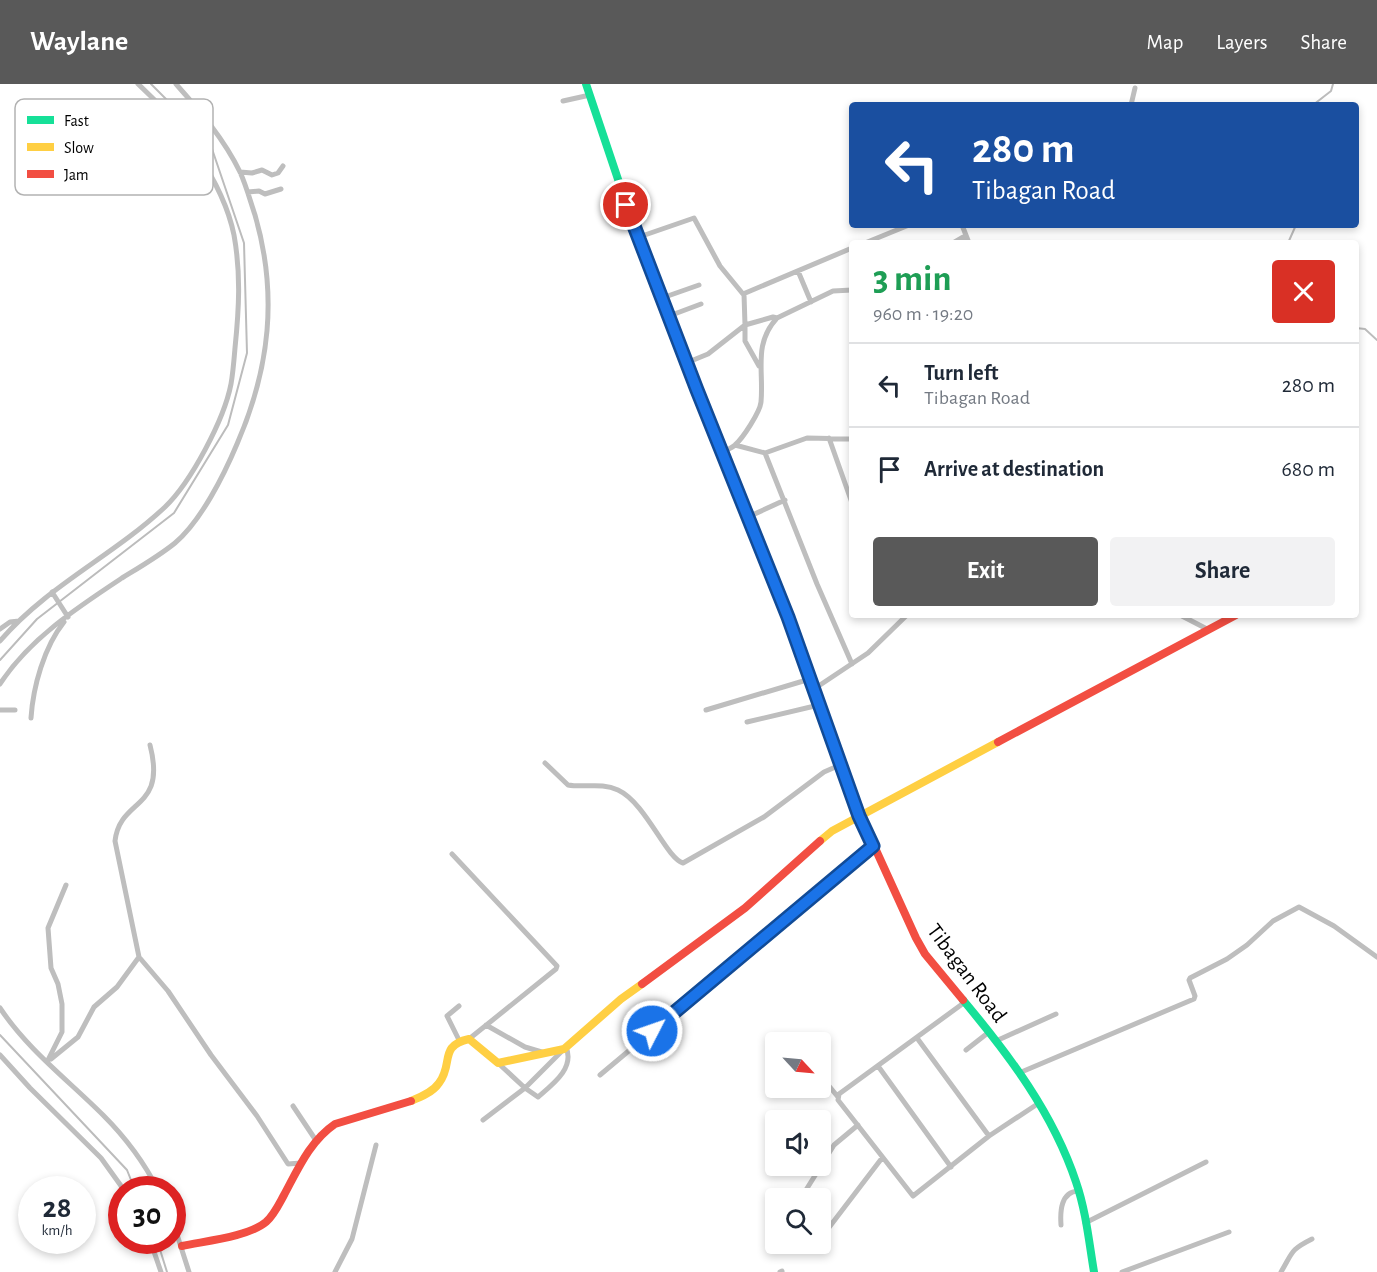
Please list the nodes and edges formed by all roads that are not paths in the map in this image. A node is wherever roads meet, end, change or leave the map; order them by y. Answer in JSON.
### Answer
{"nodes":[{"id":1,"x":138,"y":84,"type":"edge"},
{"id":2,"x":176,"y":84,"type":"edge"},
{"id":3,"x":586,"y":84,"type":"edge"},
{"id":4,"x":1135,"y":88,"type":"dead end"},
{"id":5,"x":590,"y":95,"type":"junction"},
{"id":6,"x":154,"y":99,"type":"edge"},
{"id":7,"x":189,"y":99,"type":"edge"},
{"id":8,"x":563,"y":101,"type":"dead end"},
{"id":9,"x":1132,"y":102,"type":"edge"},
{"id":10,"x":213,"y":130,"type":"edge"},
{"id":11,"x":283,"y":166,"type":"dead end"},
{"id":12,"x":240,"y":172,"type":"junction"},
{"id":13,"x":213,"y":181,"type":"edge"},
{"id":14,"x":281,"y":189,"type":"dead end"},
{"id":15,"x":248,"y":192,"type":"junction"},
{"id":16,"x":902,"y":228,"type":"edge"},
{"id":17,"x":963,"y":228,"type":"edge"},
{"id":18,"x":965,"y":236,"type":"junction"},
{"id":19,"x":639,"y":237,"type":"junction"},
{"id":20,"x":872,"y":240,"type":"edge"},
{"id":21,"x":958,"y":240,"type":"edge"},
{"id":22,"x":967,"y":240,"type":"edge"},
{"id":23,"x":849,"y":249,"type":"edge"},
{"id":24,"x":798,"y":271,"type":"junction"},
{"id":25,"x":699,"y":285,"type":"dead end"},
{"id":26,"x":849,"y":290,"type":"edge"},
{"id":27,"x":744,"y":294,"type":"junction"},
{"id":28,"x":662,"y":298,"type":"junction"},
{"id":29,"x":811,"y":302,"type":"junction"},
{"id":30,"x":702,"y":304,"type":"dead end"},
{"id":31,"x":669,"y":316,"type":"junction"},
{"id":32,"x":777,"y":318,"type":"junction"},
{"id":33,"x":744,"y":325,"type":"junction"},
{"id":34,"x":686,"y":363,"type":"junction"},
{"id":35,"x":760,"y":369,"type":"junction"},
{"id":36,"x":829,"y":438,"type":"junction"},
{"id":37,"x":849,"y":439,"type":"edge"},
{"id":38,"x":735,"y":445,"type":"junction"},
{"id":39,"x":723,"y":452,"type":"junction"},
{"id":40,"x":765,"y":453,"type":"junction"},
{"id":41,"x":849,"y":495,"type":"edge"},
{"id":42,"x":785,"y":500,"type":"junction"},
{"id":43,"x":748,"y":517,"type":"junction"},
{"id":44,"x":54,"y":594,"type":"junction"},
{"id":45,"x":67,"y":618,"type":"junction"},
{"id":46,"x":898,"y":618,"type":"edge"},
{"id":47,"x":905,"y":618,"type":"edge"},
{"id":48,"x":1186,"y":618,"type":"edge"},
{"id":49,"x":1231,"y":618,"type":"edge"},
{"id":50,"x":19,"y":621,"type":"junction"},
{"id":51,"x":900,"y":623,"type":"junction"},
{"id":52,"x":0,"y":629,"type":"edge"},
{"id":53,"x":1209,"y":630,"type":"junction"},
{"id":54,"x":0,"y":641,"type":"edge"},
{"id":55,"x":852,"y":664,"type":"junction"},
{"id":56,"x":810,"y":679,"type":"junction"},
{"id":57,"x":0,"y":684,"type":"edge"},
{"id":58,"x":814,"y":689,"type":"junction"},
{"id":59,"x":819,"y":705,"type":"junction"},
{"id":60,"x":0,"y":710,"type":"edge"},
{"id":61,"x":15,"y":710,"type":"dead end"},
{"id":62,"x":706,"y":710,"type":"dead end"},
{"id":63,"x":31,"y":718,"type":"dead end"},
{"id":64,"x":747,"y":722,"type":"dead end"},
{"id":65,"x":150,"y":745,"type":"dead end"},
{"id":66,"x":546,"y":763,"type":"dead end"},
{"id":67,"x":840,"y":765,"type":"junction"},
{"id":68,"x":859,"y":816,"type":"junction"},
{"id":69,"x":873,"y":846,"type":"junction"},
{"id":70,"x":452,"y":854,"type":"dead end"},
{"id":71,"x":66,"y":885,"type":"dead end"},
{"id":72,"x":139,"y":957,"type":"junction"},
{"id":73,"x":1377,"y":957,"type":"edge"},
{"id":74,"x":965,"y":1002,"type":"junction"},
{"id":75,"x":459,"y":1006,"type":"dead end"},
{"id":76,"x":0,"y":1008,"type":"edge"},
{"id":77,"x":1056,"y":1014,"type":"dead end"},
{"id":78,"x":486,"y":1025,"type":"junction"},
{"id":79,"x":989,"y":1032,"type":"junction"},
{"id":80,"x":917,"y":1038,"type":"junction"},
{"id":81,"x":469,"y":1039,"type":"junction"},
{"id":82,"x":459,"y":1040,"type":"junction"},
{"id":83,"x":996,"y":1041,"type":"junction"},
{"id":84,"x":565,"y":1048,"type":"junction"},
{"id":85,"x":966,"y":1050,"type":"dead end"},
{"id":86,"x":547,"y":1053,"type":"junction"},
{"id":87,"x":0,"y":1054,"type":"edge"},
{"id":88,"x":47,"y":1062,"type":"junction"},
{"id":89,"x":498,"y":1063,"type":"junction"},
{"id":90,"x":878,"y":1066,"type":"junction"},
{"id":91,"x":1019,"y":1073,"type":"junction"},
{"id":92,"x":600,"y":1075,"type":"dead end"},
{"id":93,"x":525,"y":1088,"type":"junction"},
{"id":94,"x":831,"y":1088,"type":"edge"},
{"id":95,"x":838,"y":1097,"type":"junction"},
{"id":96,"x":1039,"y":1103,"type":"junction"},
{"id":97,"x":293,"y":1106,"type":"dead end"},
{"id":98,"x":483,"y":1120,"type":"dead end"},
{"id":99,"x":858,"y":1125,"type":"junction"},
{"id":100,"x":989,"y":1136,"type":"junction"},
{"id":101,"x":317,"y":1142,"type":"junction"},
{"id":102,"x":375,"y":1145,"type":"dead end"},
{"id":103,"x":882,"y":1158,"type":"junction"},
{"id":104,"x":1206,"y":1162,"type":"dead end"},
{"id":105,"x":301,"y":1163,"type":"junction"},
{"id":106,"x":951,"y":1167,"type":"junction"},
{"id":107,"x":114,"y":1176,"type":"edge"},
{"id":108,"x":150,"y":1176,"type":"edge"},
{"id":109,"x":807,"y":1188,"type":"edge"},
{"id":110,"x":1078,"y":1191,"type":"junction"},
{"id":111,"x":1085,"y":1223,"type":"junction"},
{"id":112,"x":831,"y":1225,"type":"edge"},
{"id":113,"x":1061,"y":1225,"type":"dead end"},
{"id":114,"x":1229,"y":1232,"type":"dead end"},
{"id":115,"x":1312,"y":1239,"type":"dead end"},
{"id":116,"x":186,"y":1245,"type":"edge"},
{"id":117,"x":155,"y":1254,"type":"edge"},
{"id":118,"x":184,"y":1254,"type":"edge"},
{"id":119,"x":161,"y":1272,"type":"edge"},
{"id":120,"x":189,"y":1272,"type":"edge"},
{"id":121,"x":335,"y":1272,"type":"edge"},
{"id":122,"x":1094,"y":1272,"type":"edge"},
{"id":123,"x":1122,"y":1272,"type":"edge"},
{"id":124,"x":1281,"y":1272,"type":"edge"}],
"edges":[{"from":1,"to":6,"type":"street"},
{"from":2,"to":7,"type":"street"},
{"from":3,"to":5,"type":"main road","name":"Tibagan Road"},
{"from":4,"to":9,"type":"street"},
{"from":5,"to":8,"type":"street"},
{"from":5,"to":19,"type":"main road","name":"Tibagan Road"},
{"from":10,"to":12,"type":"street"},
{"from":11,"to":12,"type":"street"},
{"from":12,"to":15,"type":"street"},
{"from":13,"to":44,"type":"street"},
{"from":14,"to":15,"type":"street"},
{"from":15,"to":45,"type":"street"},
{"from":16,"to":20,"type":"street"},
{"from":17,"to":18,"type":"street"},
{"from":18,"to":21,"type":"street"},
{"from":18,"to":22,"type":"street"},
{"from":19,"to":27,"type":"street"},
{"from":19,"to":28,"type":"main road","name":"Tibagan Road"},
{"from":23,"to":24,"type":"street"},
{"from":24,"to":27,"type":"street"},
{"from":24,"to":29,"type":"street"},
{"from":25,"to":28,"type":"street"},
{"from":26,"to":29,"type":"street"},
{"from":27,"to":33,"type":"street"},
{"from":28,"to":31,"type":"main road","name":"Tibagan Road"},
{"from":29,"to":32,"type":"street"},
{"from":30,"to":31,"type":"street"},
{"from":31,"to":34,"type":"main road","name":"Tibagan Road"},
{"from":32,"to":33,"type":"street"},
{"from":32,"to":35,"type":"street"},
{"from":33,"to":34,"type":"street"},
{"from":33,"to":35,"type":"street"},
{"from":34,"to":39,"type":"main road","name":"Tibagan Road"},
{"from":35,"to":38,"type":"street"},
{"from":36,"to":37,"type":"street"},
{"from":36,"to":40,"type":"street"},
{"from":36,"to":41,"type":"street"},
{"from":38,"to":39,"type":"street"},
{"from":38,"to":40,"type":"street"},
{"from":39,"to":43,"type":"main road","name":"Tibagan Road"},
{"from":40,"to":42,"type":"street"},
{"from":42,"to":43,"type":"street"},
{"from":42,"to":55,"type":"street"},
{"from":43,"to":56,"type":"main road","name":"Tibagan Road"},
{"from":44,"to":45,"type":"street"},
{"from":44,"to":50,"type":"street"},
{"from":45,"to":57,"type":"street"},
{"from":45,"to":63,"type":"street"},
{"from":46,"to":51,"type":"street"},
{"from":47,"to":51,"type":"street"},
{"from":48,"to":53,"type":"street"},
{"from":49,"to":53,"type":"main road"},
{"from":50,"to":52,"type":"street"},
{"from":50,"to":54,"type":"street"},
{"from":51,"to":55,"type":"street"},
{"from":53,"to":68,"type":"main road"},
{"from":55,"to":58,"type":"street"},
{"from":56,"to":58,"type":"main road","name":"Tibagan Road"},
{"from":56,"to":62,"type":"street"},
{"from":58,"to":59,"type":"main road","name":"Tibagan Road"},
{"from":59,"to":64,"type":"street"},
{"from":59,"to":67,"type":"main road","name":"Tibagan Road"},
{"from":60,"to":61,"type":"street"},
{"from":65,"to":72,"type":"street"},
{"from":66,"to":67,"type":"street"},
{"from":67,"to":68,"type":"main road","name":"Tibagan Road"},
{"from":68,"to":69,"type":"main road","name":"Tibagan Road"},
{"from":68,"to":84,"type":"main road"},
{"from":69,"to":74,"type":"main road","name":"Tibagan Road"},
{"from":69,"to":92,"type":"street"},
{"from":70,"to":78,"type":"street"},
{"from":71,"to":88,"type":"street"},
{"from":72,"to":88,"type":"street"},
{"from":72,"to":105,"type":"street"},
{"from":73,"to":91,"type":"street"},
{"from":74,"to":79,"type":"main road","name":"Tibagan Road"},
{"from":74,"to":80,"type":"street"},
{"from":75,"to":82,"type":"street"},
{"from":76,"to":88,"type":"street"},
{"from":77,"to":83,"type":"street"},
{"from":78,"to":81,"type":"street"},
{"from":78,"to":86,"type":"street"},
{"from":79,"to":83,"type":"main road","name":"Tibagan Road"},
{"from":79,"to":85,"type":"street"},
{"from":80,"to":90,"type":"street"},
{"from":80,"to":100,"type":"street"},
{"from":81,"to":82,"type":"main road"},
{"from":81,"to":89,"type":"main road"},
{"from":82,"to":101,"type":"main road"},
{"from":83,"to":91,"type":"main road","name":"Tibagan Road"},
{"from":84,"to":86,"type":"main road"},
{"from":84,"to":93,"type":"street"},
{"from":84,"to":93,"type":"street"},
{"from":86,"to":89,"type":"main road"},
{"from":87,"to":107,"type":"street"},
{"from":88,"to":108,"type":"street"},
{"from":89,"to":93,"type":"street"},
{"from":90,"to":95,"type":"street"},
{"from":90,"to":106,"type":"street"},
{"from":91,"to":96,"type":"main road","name":"Tibagan Road"},
{"from":93,"to":98,"type":"street"},
{"from":94,"to":95,"type":"street"},
{"from":95,"to":99,"type":"street"},
{"from":96,"to":100,"type":"street"},
{"from":96,"to":110,"type":"main road","name":"Tibagan Road"},
{"from":97,"to":101,"type":"street"},
{"from":99,"to":103,"type":"street"},
{"from":99,"to":109,"type":"street"},
{"from":100,"to":106,"type":"street"},
{"from":101,"to":105,"type":"main road"},
{"from":102,"to":121,"type":"street"},
{"from":103,"to":106,"type":"street"},
{"from":103,"to":112,"type":"street"},
{"from":104,"to":111,"type":"street"},
{"from":105,"to":116,"type":"main road"},
{"from":110,"to":111,"type":"main road","name":"Tibagan Road"},
{"from":110,"to":113,"type":"street"},
{"from":111,"to":122,"type":"main road","name":"Tibagan Road"},
{"from":114,"to":123,"type":"street"},
{"from":115,"to":124,"type":"street"},
{"from":117,"to":119,"type":"street"},
{"from":118,"to":120,"type":"street"}]}
